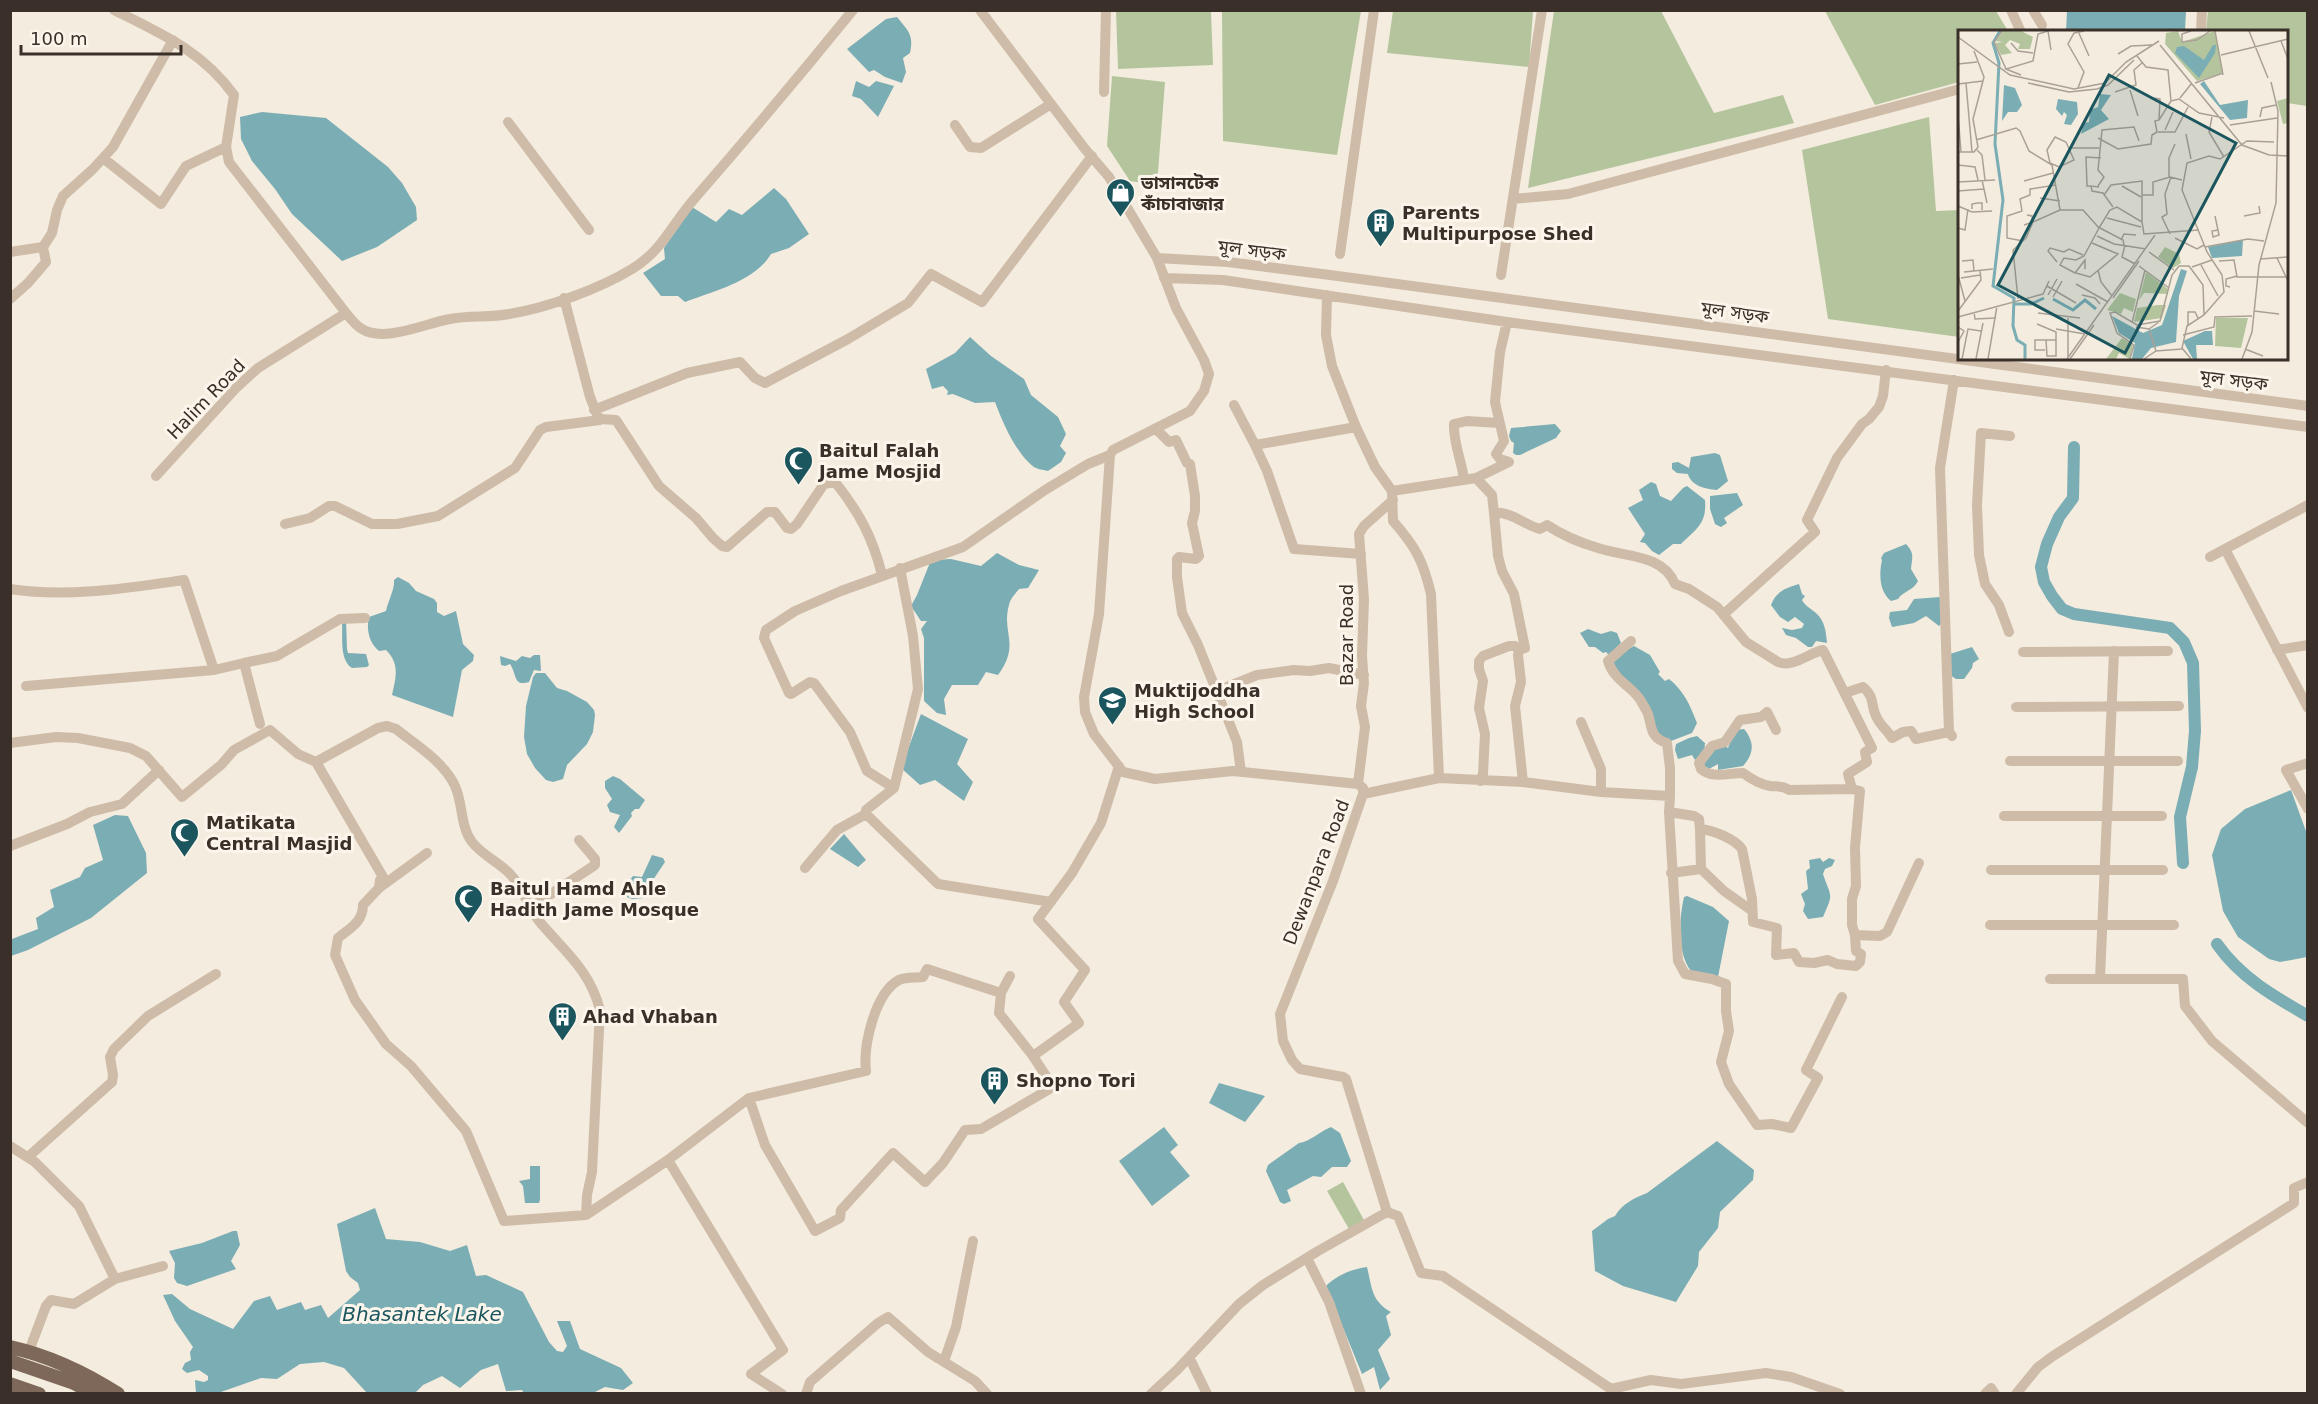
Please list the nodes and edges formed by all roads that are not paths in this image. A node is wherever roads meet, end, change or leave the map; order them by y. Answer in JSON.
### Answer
{"nodes":[{"id":1,"x":114,"y":10,"type":"edge"},
{"id":2,"x":853,"y":10,"type":"edge"},
{"id":3,"x":980,"y":10,"type":"edge"},
{"id":4,"x":1106,"y":10,"type":"edge"},
{"id":5,"x":1374,"y":10,"type":"edge"},
{"id":6,"x":1542,"y":10,"type":"edge"},
{"id":7,"x":2011,"y":10,"type":"edge"},
{"id":8,"x":2033,"y":10,"type":"edge"},
{"id":9,"x":2202,"y":10,"type":"edge"},
{"id":10,"x":2042,"y":25,"type":"dead end"},
{"id":11,"x":2020,"y":30,"type":"edge"},
{"id":12,"x":2201,"y":30,"type":"edge"},
{"id":13,"x":173,"y":40,"type":"junction"},
{"id":14,"x":1958,"y":89,"type":"edge"},
{"id":15,"x":1104,"y":92,"type":"dead end"},
{"id":16,"x":1051,"y":104,"type":"junction"},
{"id":17,"x":508,"y":122,"type":"dead end"},
{"id":18,"x":955,"y":125,"type":"dead end"},
{"id":19,"x":226,"y":147,"type":"junction"},
{"id":20,"x":1092,"y":156,"type":"junction"},
{"id":21,"x":103,"y":158,"type":"junction"},
{"id":22,"x":1513,"y":200,"type":"junction"},
{"id":23,"x":589,"y":230,"type":"dead end"},
{"id":24,"x":43,"y":247,"type":"junction"},
{"id":25,"x":10,"y":252,"type":"edge"},
{"id":26,"x":1340,"y":254,"type":"dead end"},
{"id":27,"x":1157,"y":258,"type":"junction"},
{"id":28,"x":1501,"y":275,"type":"dead end"},
{"id":29,"x":1164,"y":278,"type":"junction"},
{"id":30,"x":1327,"y":295,"type":"junction"},
{"id":31,"x":1464,"y":295,"type":"junction"},
{"id":32,"x":564,"y":298,"type":"junction"},
{"id":33,"x":10,"y":299,"type":"edge"},
{"id":34,"x":346,"y":313,"type":"junction"},
{"id":35,"x":1462,"y":314,"type":"junction"},
{"id":36,"x":1507,"y":322,"type":"junction"},
{"id":37,"x":1958,"y":360,"type":"edge"},
{"id":38,"x":1961,"y":360,"type":"edge"},
{"id":39,"x":1886,"y":370,"type":"junction"},
{"id":40,"x":2062,"y":374,"type":"junction"},
{"id":41,"x":1954,"y":380,"type":"junction"},
{"id":42,"x":2061,"y":394,"type":"junction"},
{"id":43,"x":1234,"y":405,"type":"dead end"},
{"id":44,"x":2307,"y":406,"type":"edge"},
{"id":45,"x":594,"y":410,"type":"junction"},
{"id":46,"x":600,"y":420,"type":"junction"},
{"id":47,"x":1499,"y":423,"type":"junction"},
{"id":48,"x":1356,"y":427,"type":"junction"},
{"id":49,"x":2307,"y":427,"type":"edge"},
{"id":50,"x":1156,"y":429,"type":"junction"},
{"id":51,"x":2010,"y":436,"type":"dead end"},
{"id":52,"x":1255,"y":445,"type":"junction"},
{"id":53,"x":1110,"y":455,"type":"junction"},
{"id":54,"x":156,"y":476,"type":"dead end"},
{"id":55,"x":1476,"y":478,"type":"junction"},
{"id":56,"x":1464,"y":480,"type":"junction"},
{"id":57,"x":1392,"y":496,"type":"junction"},
{"id":58,"x":2307,"y":505,"type":"edge"},
{"id":59,"x":1494,"y":513,"type":"junction"},
{"id":60,"x":285,"y":524,"type":"dead end"},
{"id":61,"x":2225,"y":549,"type":"junction"},
{"id":62,"x":1361,"y":554,"type":"junction"},
{"id":63,"x":2210,"y":557,"type":"dead end"},
{"id":64,"x":900,"y":568,"type":"junction"},
{"id":65,"x":882,"y":575,"type":"junction"},
{"id":66,"x":10,"y":589,"type":"edge"},
{"id":67,"x":1724,"y":614,"type":"junction"},
{"id":68,"x":364,"y":618,"type":"dead end"},
{"id":69,"x":2009,"y":632,"type":"dead end"},
{"id":70,"x":1631,"y":641,"type":"dead end"},
{"id":71,"x":2307,"y":645,"type":"edge"},
{"id":72,"x":1519,"y":650,"type":"junction"},
{"id":73,"x":2277,"y":650,"type":"junction"},
{"id":74,"x":2114,"y":651,"type":"junction"},
{"id":75,"x":2168,"y":651,"type":"dead end"},
{"id":76,"x":2023,"y":652,"type":"dead end"},
{"id":77,"x":244,"y":663,"type":"junction"},
{"id":78,"x":214,"y":670,"type":"junction"},
{"id":79,"x":1364,"y":675,"type":"junction"},
{"id":80,"x":26,"y":686,"type":"dead end"},
{"id":81,"x":1217,"y":691,"type":"junction"},
{"id":82,"x":1845,"y":693,"type":"junction"},
{"id":83,"x":2112,"y":706,"type":"junction"},
{"id":84,"x":2179,"y":706,"type":"dead end"},
{"id":85,"x":2016,"y":707,"type":"dead end"},
{"id":86,"x":2307,"y":708,"type":"edge"},
{"id":87,"x":1581,"y":722,"type":"dead end"},
{"id":88,"x":260,"y":724,"type":"dead end"},
{"id":89,"x":1776,"y":730,"type":"dead end"},
{"id":90,"x":10,"y":743,"type":"edge"},
{"id":91,"x":2010,"y":761,"type":"dead end"},
{"id":92,"x":2109,"y":761,"type":"junction"},
{"id":93,"x":2178,"y":761,"type":"dead end"},
{"id":94,"x":316,"y":762,"type":"junction"},
{"id":95,"x":2307,"y":763,"type":"edge"},
{"id":96,"x":1119,"y":766,"type":"junction"},
{"id":97,"x":159,"y":770,"type":"junction"},
{"id":98,"x":1241,"y":772,"type":"junction"},
{"id":99,"x":1439,"y":778,"type":"junction"},
{"id":100,"x":1480,"y":781,"type":"junction"},
{"id":101,"x":1523,"y":782,"type":"junction"},
{"id":102,"x":894,"y":788,"type":"junction"},
{"id":103,"x":1361,"y":789,"type":"junction"},
{"id":104,"x":1852,"y":789,"type":"junction"},
{"id":105,"x":1601,"y":792,"type":"junction"},
{"id":106,"x":1670,"y":796,"type":"junction"},
{"id":107,"x":2307,"y":809,"type":"edge"},
{"id":108,"x":1669,"y":812,"type":"junction"},
{"id":109,"x":866,"y":814,"type":"junction"},
{"id":110,"x":2004,"y":816,"type":"dead end"},
{"id":111,"x":2107,"y":816,"type":"junction"},
{"id":112,"x":2162,"y":816,"type":"dead end"},
{"id":113,"x":1700,"y":829,"type":"junction"},
{"id":114,"x":579,"y":840,"type":"dead end"},
{"id":115,"x":10,"y":846,"type":"edge"},
{"id":116,"x":428,"y":853,"type":"dead end"},
{"id":117,"x":1919,"y":863,"type":"dead end"},
{"id":118,"x":805,"y":868,"type":"dead end"},
{"id":119,"x":1701,"y":869,"type":"junction"},
{"id":120,"x":1991,"y":870,"type":"dead end"},
{"id":121,"x":2105,"y":870,"type":"junction"},
{"id":122,"x":2163,"y":870,"type":"dead end"},
{"id":123,"x":1671,"y":873,"type":"junction"},
{"id":124,"x":379,"y":888,"type":"junction"},
{"id":125,"x":1051,"y":902,"type":"junction"},
{"id":126,"x":531,"y":908,"type":"junction"},
{"id":127,"x":1751,"y":910,"type":"junction"},
{"id":128,"x":1989,"y":925,"type":"dead end"},
{"id":129,"x":2102,"y":925,"type":"junction"},
{"id":130,"x":2174,"y":925,"type":"dead end"},
{"id":131,"x":1855,"y":935,"type":"junction"},
{"id":132,"x":216,"y":974,"type":"dead end"},
{"id":133,"x":1010,"y":976,"type":"dead end"},
{"id":134,"x":2100,"y":979,"type":"junction"},
{"id":135,"x":2050,"y":980,"type":"dead end"},
{"id":136,"x":1000,"y":993,"type":"junction"},
{"id":137,"x":1842,"y":996,"type":"dead end"},
{"id":138,"x":1033,"y":1056,"type":"junction"},
{"id":139,"x":749,"y":1098,"type":"junction"},
{"id":140,"x":2307,"y":1123,"type":"edge"},
{"id":141,"x":10,"y":1146,"type":"edge"},
{"id":142,"x":28,"y":1157,"type":"junction"},
{"id":143,"x":668,"y":1160,"type":"junction"},
{"id":144,"x":2307,"y":1182,"type":"edge"},
{"id":145,"x":1388,"y":1212,"type":"junction"},
{"id":146,"x":586,"y":1215,"type":"junction"},
{"id":147,"x":973,"y":1241,"type":"dead end"},
{"id":148,"x":1307,"y":1258,"type":"junction"},
{"id":149,"x":163,"y":1266,"type":"dead end"},
{"id":150,"x":115,"y":1279,"type":"junction"},
{"id":151,"x":10,"y":1347,"type":"edge"},
{"id":152,"x":29,"y":1351,"type":"junction"},
{"id":153,"x":937,"y":1358,"type":"junction"},
{"id":154,"x":1189,"y":1358,"type":"junction"},
{"id":155,"x":10,"y":1361,"type":"edge"},
{"id":156,"x":10,"y":1384,"type":"edge"},
{"id":157,"x":1820,"y":1390,"type":"edge"},
{"id":158,"x":1608,"y":1392,"type":"edge"},
{"id":159,"x":39,"y":1394,"type":"edge"},
{"id":160,"x":95,"y":1394,"type":"edge"},
{"id":161,"x":118,"y":1394,"type":"edge"},
{"id":162,"x":782,"y":1394,"type":"edge"},
{"id":163,"x":806,"y":1394,"type":"edge"},
{"id":164,"x":987,"y":1394,"type":"edge"},
{"id":165,"x":1151,"y":1394,"type":"edge"},
{"id":166,"x":1207,"y":1394,"type":"edge"},
{"id":167,"x":1360,"y":1394,"type":"edge"},
{"id":168,"x":1840,"y":1394,"type":"edge"},
{"id":169,"x":1985,"y":1394,"type":"edge"},
{"id":170,"x":1995,"y":1394,"type":"edge"},
{"id":171,"x":2016,"y":1394,"type":"edge"}],
"edges":[{"from":1,"to":13,"type":"street"},
{"from":2,"to":32,"type":"street"},
{"from":3,"to":16,"type":"street"},
{"from":4,"to":15,"type":"street"},
{"from":5,"to":26,"type":"street"},
{"from":6,"to":22,"type":"street"},
{"from":7,"to":11,"type":"street"},
{"from":8,"to":10,"type":"street"},
{"from":9,"to":12,"type":"street"},
{"from":13,"to":19,"type":"street"},
{"from":13,"to":21,"type":"street"},
{"from":14,"to":22,"type":"street"},
{"from":16,"to":18,"type":"street"},
{"from":16,"to":20,"type":"street"},
{"from":17,"to":23,"type":"street"},
{"from":19,"to":21,"type":"street"},
{"from":19,"to":34,"type":"street"},
{"from":20,"to":27,"type":"street"},
{"from":20,"to":45,"type":"street"},
{"from":21,"to":24,"type":"street"},
{"from":22,"to":28,"type":"street"},
{"from":24,"to":25,"type":"street"},
{"from":24,"to":33,"type":"street"},
{"from":27,"to":29,"type":"street"},
{"from":27,"to":31,"type":"street","name":"মূল সড়ক"},
{"from":29,"to":30,"type":"street","name":"মূল সড়ক"},
{"from":29,"to":50,"type":"street"},
{"from":30,"to":35,"type":"street","name":"মূল সড়ক"},
{"from":30,"to":48,"type":"street"},
{"from":31,"to":35,"type":"street"},
{"from":31,"to":37,"type":"street","name":"মূল সড়ক"},
{"from":32,"to":34,"type":"street"},
{"from":32,"to":45,"type":"street"},
{"from":34,"to":54,"type":"street","name":"Halim Road"},
{"from":35,"to":36,"type":"street","name":"মূল সড়ক"},
{"from":36,"to":39,"type":"street","name":"মূল সড়ক"},
{"from":36,"to":47,"type":"street"},
{"from":38,"to":40,"type":"street","name":"মূল সড়ক"},
{"from":39,"to":41,"type":"street","name":"মূল সড়ক"},
{"from":39,"to":67,"type":"street"},
{"from":40,"to":42,"type":"street"},
{"from":40,"to":44,"type":"street","name":"মূল সড়ক"},
{"from":41,"to":42,"type":"street","name":"মূল সড়ক"},
{"from":41,"to":82,"type":"street"},
{"from":42,"to":49,"type":"street","name":"মূল সড়ক"},
{"from":43,"to":52,"type":"street"},
{"from":45,"to":46,"type":"street"},
{"from":46,"to":60,"type":"street"},
{"from":46,"to":65,"type":"street"},
{"from":47,"to":55,"type":"street"},
{"from":47,"to":56,"type":"street"},
{"from":48,"to":52,"type":"street"},
{"from":48,"to":57,"type":"street"},
{"from":50,"to":53,"type":"street"},
{"from":50,"to":81,"type":"street"},
{"from":51,"to":69,"type":"street"},
{"from":52,"to":62,"type":"street"},
{"from":53,"to":64,"type":"street"},
{"from":53,"to":96,"type":"street","name":"Dewanpara Road"},
{"from":55,"to":56,"type":"street"},
{"from":55,"to":59,"type":"street"},
{"from":56,"to":57,"type":"street"},
{"from":57,"to":62,"type":"street","name":"Bazar Road"},
{"from":57,"to":99,"type":"street"},
{"from":58,"to":61,"type":"street"},
{"from":59,"to":67,"type":"street"},
{"from":59,"to":72,"type":"street"},
{"from":61,"to":63,"type":"street"},
{"from":61,"to":73,"type":"street"},
{"from":62,"to":79,"type":"street","name":"Bazar Road"},
{"from":64,"to":65,"type":"street"},
{"from":64,"to":102,"type":"street"},
{"from":65,"to":102,"type":"street"},
{"from":66,"to":78,"type":"street"},
{"from":67,"to":82,"type":"street"},
{"from":68,"to":77,"type":"street"},
{"from":70,"to":106,"type":"street"},
{"from":71,"to":73,"type":"street"},
{"from":72,"to":100,"type":"street"},
{"from":72,"to":101,"type":"street"},
{"from":73,"to":86,"type":"street"},
{"from":74,"to":75,"type":"street"},
{"from":74,"to":76,"type":"street"},
{"from":74,"to":83,"type":"street"},
{"from":77,"to":78,"type":"street"},
{"from":77,"to":88,"type":"street"},
{"from":78,"to":80,"type":"street"},
{"from":79,"to":81,"type":"street"},
{"from":79,"to":103,"type":"street","name":"Bazar Road"},
{"from":81,"to":98,"type":"street"},
{"from":82,"to":104,"type":"street"},
{"from":83,"to":84,"type":"street"},
{"from":83,"to":85,"type":"street"},
{"from":83,"to":92,"type":"street"},
{"from":87,"to":105,"type":"street"},
{"from":89,"to":104,"type":"street"},
{"from":90,"to":97,"type":"street"},
{"from":91,"to":92,"type":"street"},
{"from":92,"to":93,"type":"street"},
{"from":92,"to":111,"type":"street"},
{"from":94,"to":97,"type":"street"},
{"from":94,"to":124,"type":"street"},
{"from":94,"to":126,"type":"street"},
{"from":95,"to":107,"type":"street"},
{"from":96,"to":98,"type":"street","name":"Dewanpara Road"},
{"from":96,"to":125,"type":"street"},
{"from":97,"to":115,"type":"street"},
{"from":98,"to":103,"type":"street","name":"Dewanpara Road"},
{"from":99,"to":100,"type":"street"},
{"from":99,"to":103,"type":"street"},
{"from":100,"to":101,"type":"street"},
{"from":101,"to":105,"type":"street"},
{"from":102,"to":109,"type":"street"},
{"from":103,"to":145,"type":"street","name":"Dewanpara Road"},
{"from":104,"to":131,"type":"street"},
{"from":105,"to":106,"type":"street"},
{"from":106,"to":108,"type":"street"},
{"from":108,"to":113,"type":"street"},
{"from":108,"to":123,"type":"street"},
{"from":109,"to":118,"type":"street"},
{"from":109,"to":125,"type":"street"},
{"from":110,"to":111,"type":"street"},
{"from":111,"to":112,"type":"street"},
{"from":111,"to":121,"type":"street"},
{"from":113,"to":119,"type":"street"},
{"from":113,"to":127,"type":"street"},
{"from":114,"to":126,"type":"street"},
{"from":116,"to":124,"type":"street"},
{"from":117,"to":131,"type":"street"},
{"from":119,"to":123,"type":"street"},
{"from":119,"to":127,"type":"street"},
{"from":120,"to":121,"type":"street"},
{"from":121,"to":122,"type":"street"},
{"from":121,"to":129,"type":"street"},
{"from":123,"to":137,"type":"street"},
{"from":124,"to":146,"type":"street"},
{"from":125,"to":138,"type":"street"},
{"from":126,"to":146,"type":"street"},
{"from":127,"to":131,"type":"street"},
{"from":128,"to":129,"type":"street"},
{"from":129,"to":130,"type":"street"},
{"from":129,"to":134,"type":"street"},
{"from":132,"to":142,"type":"street"},
{"from":133,"to":136,"type":"street"},
{"from":134,"to":135,"type":"street"},
{"from":134,"to":140,"type":"street"},
{"from":136,"to":138,"type":"street"},
{"from":136,"to":139,"type":"street"},
{"from":138,"to":139,"type":"street"},
{"from":139,"to":143,"type":"street"},
{"from":141,"to":142,"type":"street"},
{"from":142,"to":150,"type":"street"},
{"from":143,"to":146,"type":"street"},
{"from":143,"to":162,"type":"street"},
{"from":144,"to":171,"type":"street"},
{"from":145,"to":148,"type":"street"},
{"from":145,"to":158,"type":"street"},
{"from":147,"to":153,"type":"street"},
{"from":148,"to":154,"type":"street"},
{"from":148,"to":167,"type":"street"},
{"from":149,"to":150,"type":"street"},
{"from":150,"to":152,"type":"street"},
{"from":151,"to":152,"type":"main road"},
{"from":152,"to":161,"type":"main road"},
{"from":153,"to":163,"type":"street"},
{"from":153,"to":164,"type":"street"},
{"from":154,"to":165,"type":"street"},
{"from":154,"to":166,"type":"street"},
{"from":155,"to":160,"type":"main road"},
{"from":156,"to":159,"type":"main road"},
{"from":157,"to":158,"type":"street"},
{"from":157,"to":168,"type":"street"},
{"from":169,"to":170,"type":"street"}]}
